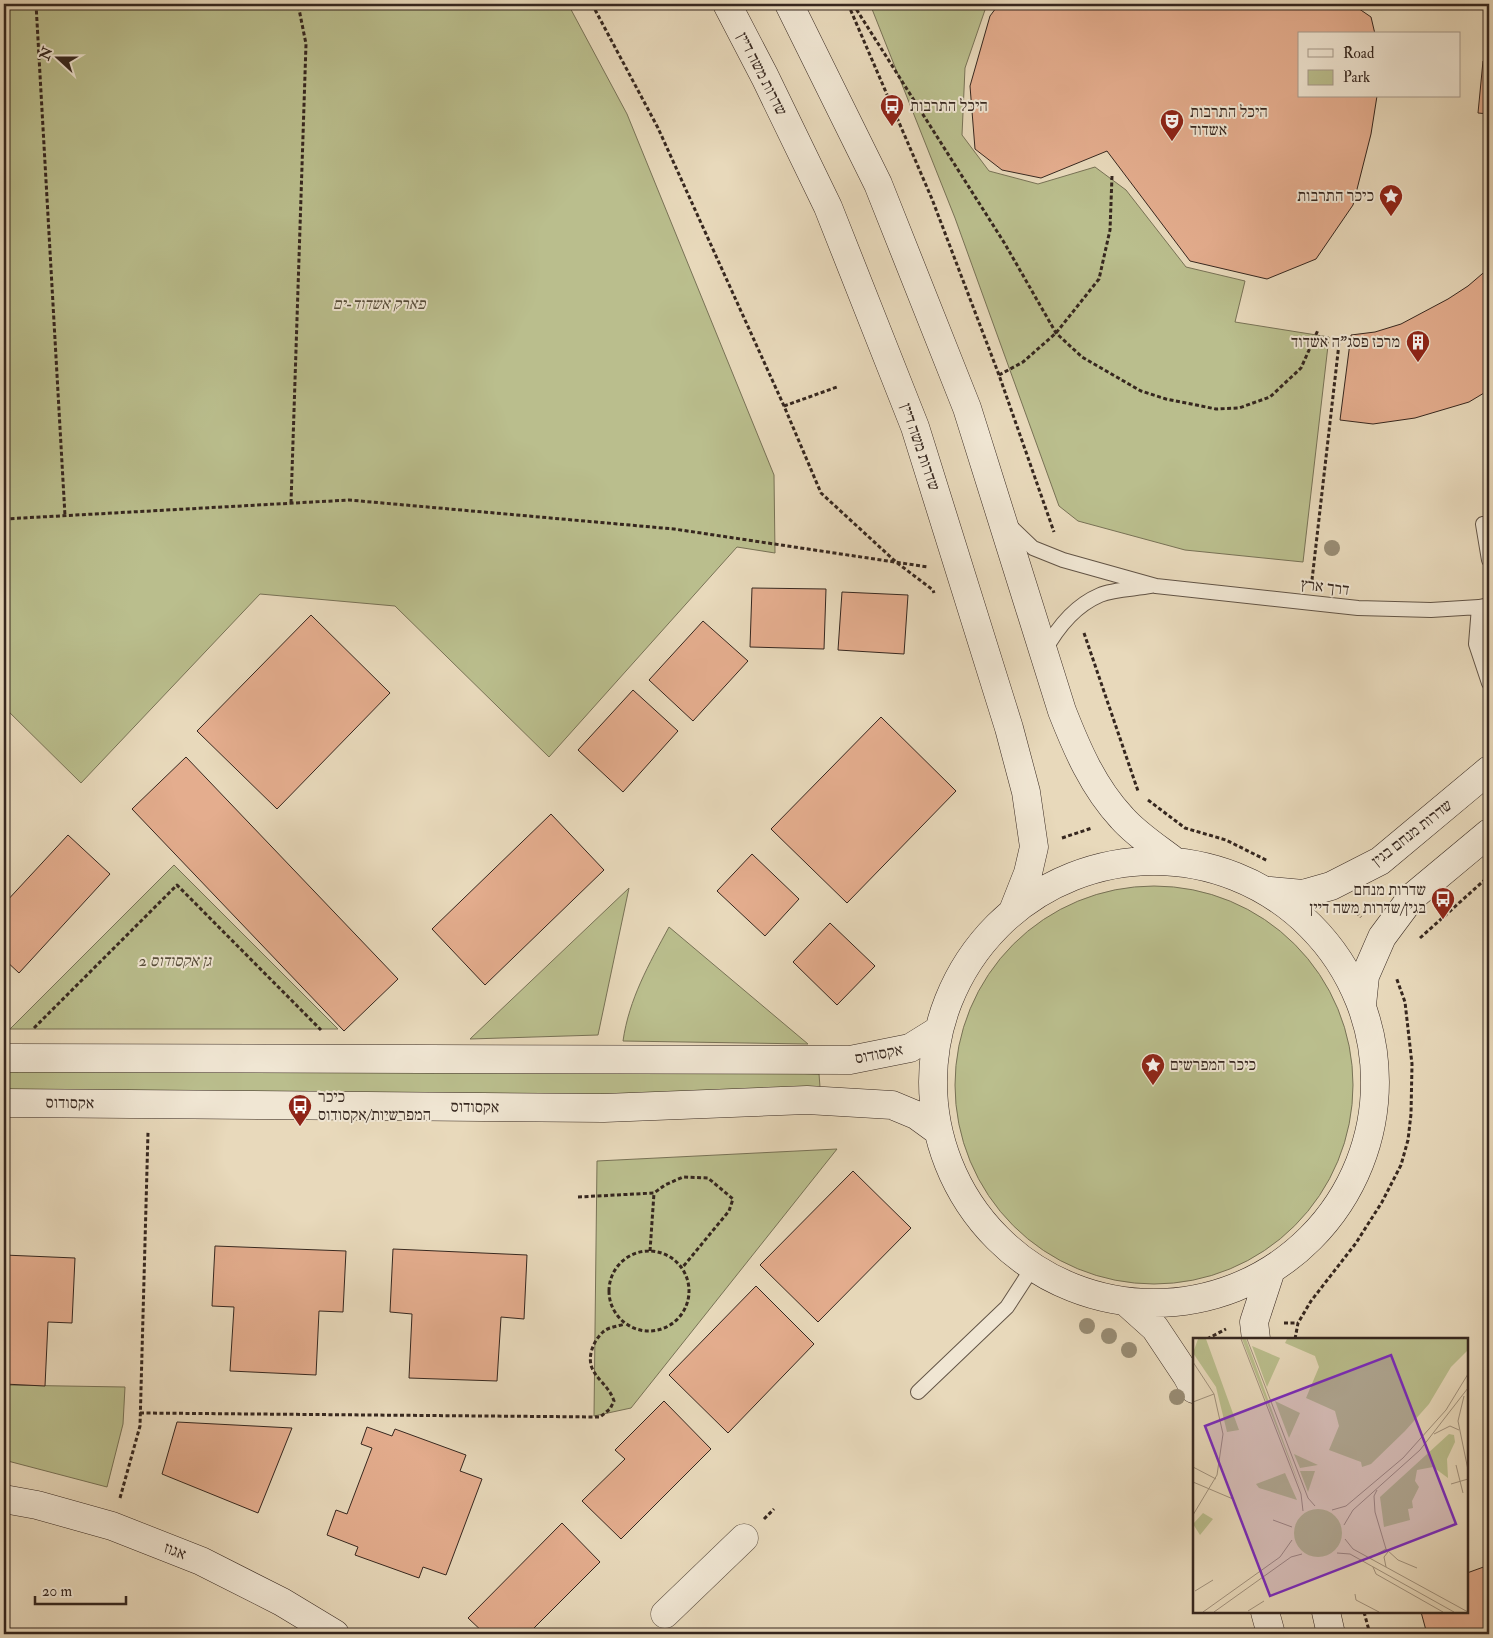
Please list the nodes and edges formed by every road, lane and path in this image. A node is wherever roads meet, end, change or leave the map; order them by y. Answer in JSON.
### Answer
{"nodes":[{"id":1,"x":36,"y":4,"type":"edge"},
{"id":2,"x":298,"y":4,"type":"edge"},
{"id":3,"x":592,"y":4,"type":"edge"},
{"id":4,"x":727,"y":4,"type":"edge"},
{"id":5,"x":789,"y":4,"type":"edge"},
{"id":6,"x":848,"y":4,"type":"edge"},
{"id":7,"x":853,"y":4,"type":"edge"},
{"id":8,"x":1112,"y":176,"type":"dead end"},
{"id":9,"x":1318,"y":330,"type":"dead end"},
{"id":10,"x":1056,"y":333,"type":"junction"},
{"id":11,"x":1340,"y":335,"type":"dead end"},
{"id":12,"x":999,"y":375,"type":"junction"},
{"id":13,"x":837,"y":387,"type":"dead end"},
{"id":14,"x":784,"y":406,"type":"junction"},
{"id":15,"x":291,"y":504,"type":"junction"},
{"id":16,"x":997,"y":505,"type":"junction"},
{"id":17,"x":65,"y":516,"type":"junction"},
{"id":18,"x":4,"y":519,"type":"edge"},
{"id":19,"x":1484,"y":524,"type":"dead end"},
{"id":20,"x":1063,"y":560,"type":"junction"},
{"id":21,"x":1489,"y":560,"type":"edge"},
{"id":22,"x":896,"y":562,"type":"junction"},
{"id":23,"x":960,"y":572,"type":"junction"},
{"id":24,"x":1156,"y":586,"type":"junction"},
{"id":25,"x":936,"y":599,"type":"dead end"},
{"id":26,"x":1310,"y":603,"type":"junction"},
{"id":27,"x":1484,"y":606,"type":"edge"},
{"id":28,"x":1076,"y":609,"type":"junction"},
{"id":29,"x":1044,"y":653,"type":"junction"},
{"id":30,"x":1489,"y":683,"type":"edge"},
{"id":31,"x":1489,"y":770,"type":"edge"},
{"id":32,"x":1139,"y":793,"type":"junction"},
{"id":33,"x":1122,"y":818,"type":"junction"},
{"id":34,"x":1489,"y":833,"type":"edge"},
{"id":35,"x":1034,"y":847,"type":"junction"},
{"id":36,"x":1173,"y":860,"type":"junction"},
{"id":37,"x":1269,"y":862,"type":"dead end"},
{"id":38,"x":1489,"y":876,"type":"edge"},
{"id":39,"x":1331,"y":886,"type":"junction"},
{"id":40,"x":1270,"y":891,"type":"junction"},
{"id":41,"x":1013,"y":910,"type":"junction"},
{"id":42,"x":1382,"y":937,"type":"junction"},
{"id":43,"x":1419,"y":939,"type":"dead end"},
{"id":44,"x":1362,"y":1006,"type":"junction"},
{"id":45,"x":939,"y":1030,"type":"junction"},
{"id":46,"x":4,"y":1058,"type":"edge"},
{"id":47,"x":349,"y":1059,"type":"junction"},
{"id":48,"x":4,"y":1103,"type":"edge"},
{"id":49,"x":148,"y":1104,"type":"junction"},
{"id":50,"x":938,"y":1131,"type":"junction"},
{"id":51,"x":654,"y":1193,"type":"junction"},
{"id":52,"x":578,"y":1197,"type":"dead end"},
{"id":53,"x":650,"y":1251,"type":"junction"},
{"id":54,"x":1032,"y":1267,"type":"junction"},
{"id":55,"x":682,"y":1268,"type":"junction"},
{"id":56,"x":1271,"y":1270,"type":"junction"},
{"id":57,"x":1126,"y":1302,"type":"junction"},
{"id":58,"x":625,"y":1324,"type":"junction"},
{"id":59,"x":1256,"y":1338,"type":"edge"},
{"id":60,"x":1295,"y":1338,"type":"edge"},
{"id":61,"x":1193,"y":1387,"type":"edge"},
{"id":62,"x":918,"y":1392,"type":"dead end"},
{"id":63,"x":140,"y":1413,"type":"junction"},
{"id":64,"x":4,"y":1498,"type":"edge"},
{"id":65,"x":112,"y":1526,"type":"junction"},
{"id":66,"x":744,"y":1538,"type":"dead end"},
{"id":67,"x":1265,"y":1613,"type":"edge"},
{"id":68,"x":1326,"y":1613,"type":"edge"},
{"id":69,"x":1364,"y":1613,"type":"edge"},
{"id":70,"x":665,"y":1614,"type":"dead end"},
{"id":71,"x":335,"y":1634,"type":"edge"},
{"id":72,"x":1271,"y":1634,"type":"edge"},
{"id":73,"x":1332,"y":1634,"type":"edge"},
{"id":74,"x":1370,"y":1634,"type":"edge"}],
"edges":[{"from":1,"to":17,"type":"path"},
{"from":2,"to":15,"type":"path"},
{"from":3,"to":14,"type":"path"},
{"from":4,"to":23,"type":"main road","name":"שדרות משה דיין"},
{"from":5,"to":16,"type":"main road"},
{"from":6,"to":12,"type":"path"},
{"from":7,"to":10,"type":"path"},
{"from":8,"to":10,"type":"path"},
{"from":9,"to":10,"type":"path"},
{"from":10,"to":12,"type":"path"},
{"from":11,"to":26,"type":"path"},
{"from":12,"to":20,"type":"path"},
{"from":13,"to":14,"type":"path"},
{"from":14,"to":22,"type":"path"},
{"from":15,"to":17,"type":"path"},
{"from":15,"to":22,"type":"path"},
{"from":16,"to":20,"type":"lane","name":"דרך ארץ"},
{"from":16,"to":29,"type":"main road"},
{"from":17,"to":18,"type":"path"},
{"from":19,"to":21,"type":"lane"},
{"from":20,"to":24,"type":"lane","name":"דרך ארץ"},
{"from":22,"to":23,"type":"path"},
{"from":22,"to":25,"type":"path"},
{"from":23,"to":35,"type":"main road","name":"שדרות משה דיין"},
{"from":24,"to":26,"type":"lane","name":"דרך ארץ"},
{"from":24,"to":28,"type":"lane","name":"דרך ארץ"},
{"from":26,"to":27,"type":"lane","name":"דרך ארץ"},
{"from":27,"to":30,"type":"lane"},
{"from":28,"to":29,"type":"lane","name":"דרך ארץ"},
{"from":28,"to":32,"type":"path"},
{"from":29,"to":33,"type":"main road"},
{"from":31,"to":39,"type":"main road","name":"שדרות מנחם בגין"},
{"from":32,"to":33,"type":"path"},
{"from":32,"to":37,"type":"path"},
{"from":33,"to":35,"type":"path"},
{"from":33,"to":36,"type":"main road"},
{"from":34,"to":42,"type":"main road"},
{"from":35,"to":41,"type":"main road","name":"שדרות משה דיין"},
{"from":36,"to":40,"type":"main road"},
{"from":36,"to":41,"type":"main road"},
{"from":38,"to":43,"type":"path"},
{"from":39,"to":40,"type":"main road","name":"שדרות מנחם בגין"},
{"from":39,"to":42,"type":"path"},
{"from":40,"to":44,"type":"main road"},
{"from":41,"to":45,"type":"main road"},
{"from":42,"to":44,"type":"main road"},
{"from":42,"to":60,"type":"path"},
{"from":44,"to":56,"type":"main road"},
{"from":45,"to":47,"type":"main road","name":"אקסודוס"},
{"from":45,"to":50,"type":"main road"},
{"from":46,"to":47,"type":"main road","name":"אקסודוס"},
{"from":46,"to":47,"type":"path"},
{"from":48,"to":49,"type":"main road","name":"אקסודוס"},
{"from":49,"to":50,"type":"main road","name":"אקסודוס"},
{"from":49,"to":63,"type":"path"},
{"from":50,"to":54,"type":"main road"},
{"from":51,"to":52,"type":"path"},
{"from":51,"to":53,"type":"path"},
{"from":51,"to":55,"type":"path"},
{"from":53,"to":55,"type":"path"},
{"from":53,"to":58,"type":"path"},
{"from":54,"to":57,"type":"main road"},
{"from":54,"to":62,"type":"lane"},
{"from":55,"to":58,"type":"path"},
{"from":56,"to":57,"type":"main road"},
{"from":56,"to":59,"type":"main road"},
{"from":57,"to":61,"type":"main road"},
{"from":58,"to":63,"type":"path"},
{"from":63,"to":65,"type":"path"},
{"from":64,"to":65,"type":"main road","name":"אגוז"},
{"from":65,"to":71,"type":"main road","name":"אגוז"},
{"from":66,"to":70,"type":"main road"},
{"from":67,"to":72,"type":"main road"},
{"from":68,"to":73,"type":"main road"},
{"from":69,"to":74,"type":"path"}]}
